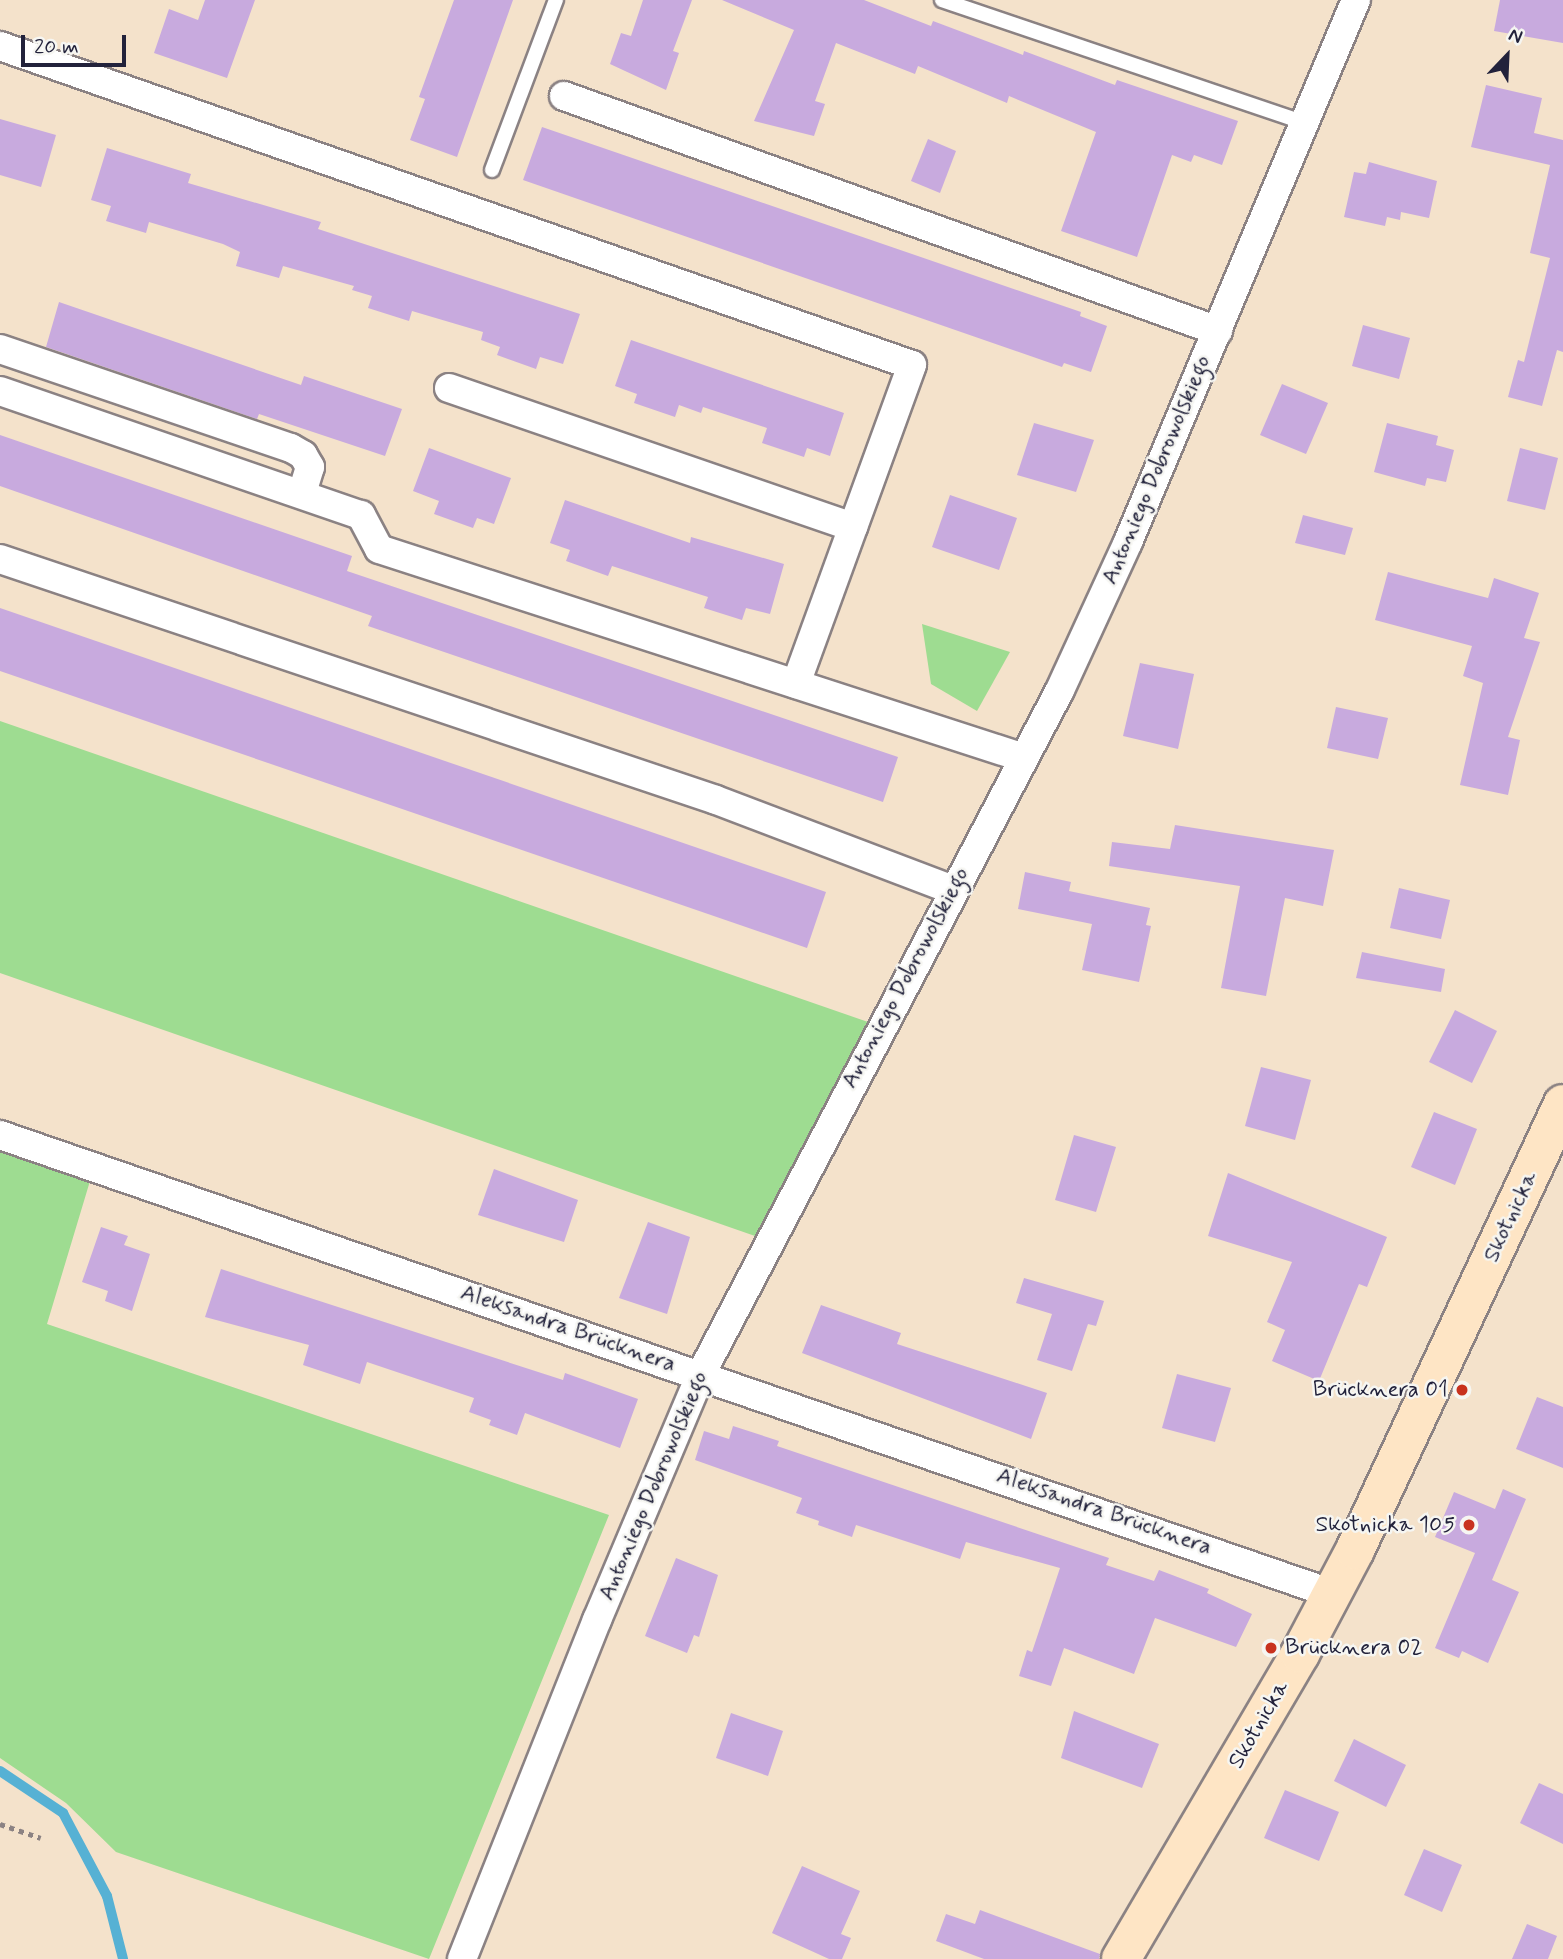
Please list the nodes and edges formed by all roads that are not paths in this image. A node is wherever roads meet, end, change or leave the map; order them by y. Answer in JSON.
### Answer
{"nodes":[{"id":1,"x":556,"y":0,"type":"edge"},
{"id":2,"x":942,"y":0,"type":"edge"},
{"id":3,"x":1356,"y":0,"type":"edge"},
{"id":4,"x":0,"y":46,"type":"edge"},
{"id":5,"x":564,"y":96,"type":"dead end"},
{"id":6,"x":1306,"y":123,"type":"junction"},
{"id":7,"x":492,"y":170,"type":"dead end"},
{"id":8,"x":1218,"y":331,"type":"junction"},
{"id":9,"x":0,"y":349,"type":"edge"},
{"id":10,"x":449,"y":388,"type":"dead end"},
{"id":11,"x":0,"y":391,"type":"edge"},
{"id":12,"x":302,"y":494,"type":"junction"},
{"id":13,"x":853,"y":527,"type":"junction"},
{"id":14,"x":0,"y":559,"type":"edge"},
{"id":15,"x":796,"y":684,"type":"junction"},
{"id":16,"x":1021,"y":757,"type":"junction"},
{"id":17,"x":953,"y":890,"type":"junction"},
{"id":18,"x":1563,"y":1104,"type":"edge"},
{"id":19,"x":0,"y":1135,"type":"edge"},
{"id":20,"x":701,"y":1374,"type":"junction"},
{"id":21,"x":1333,"y":1594,"type":"junction"},
{"id":22,"x":462,"y":1959,"type":"edge"},
{"id":23,"x":1121,"y":1959,"type":"edge"}],
"edges":[{"from":1,"to":7,"type":"lane"},
{"from":2,"to":6,"type":"lane"},
{"from":3,"to":6,"type":"street","name":"Antoniego Dobrowolskiego"},
{"from":4,"to":13,"type":"street"},
{"from":5,"to":8,"type":"street"},
{"from":6,"to":8,"type":"street","name":"Antoniego Dobrowolskiego"},
{"from":8,"to":16,"type":"street","name":"Antoniego Dobrowolskiego"},
{"from":9,"to":12,"type":"street"},
{"from":10,"to":13,"type":"street"},
{"from":11,"to":12,"type":"street"},
{"from":12,"to":15,"type":"street"},
{"from":13,"to":15,"type":"street"},
{"from":14,"to":17,"type":"street"},
{"from":15,"to":16,"type":"street"},
{"from":16,"to":17,"type":"street","name":"Antoniego Dobrowolskiego"},
{"from":17,"to":20,"type":"street","name":"Antoniego Dobrowolskiego"},
{"from":18,"to":21,"type":"street","name":"Skotnicka"},
{"from":19,"to":20,"type":"street","name":"Aleksandra Brücknera"},
{"from":20,"to":21,"type":"street","name":"Aleksandra Brücknera"},
{"from":20,"to":22,"type":"street","name":"Antoniego Dobrowolskiego"},
{"from":21,"to":23,"type":"street","name":"Skotnicka"}]}
